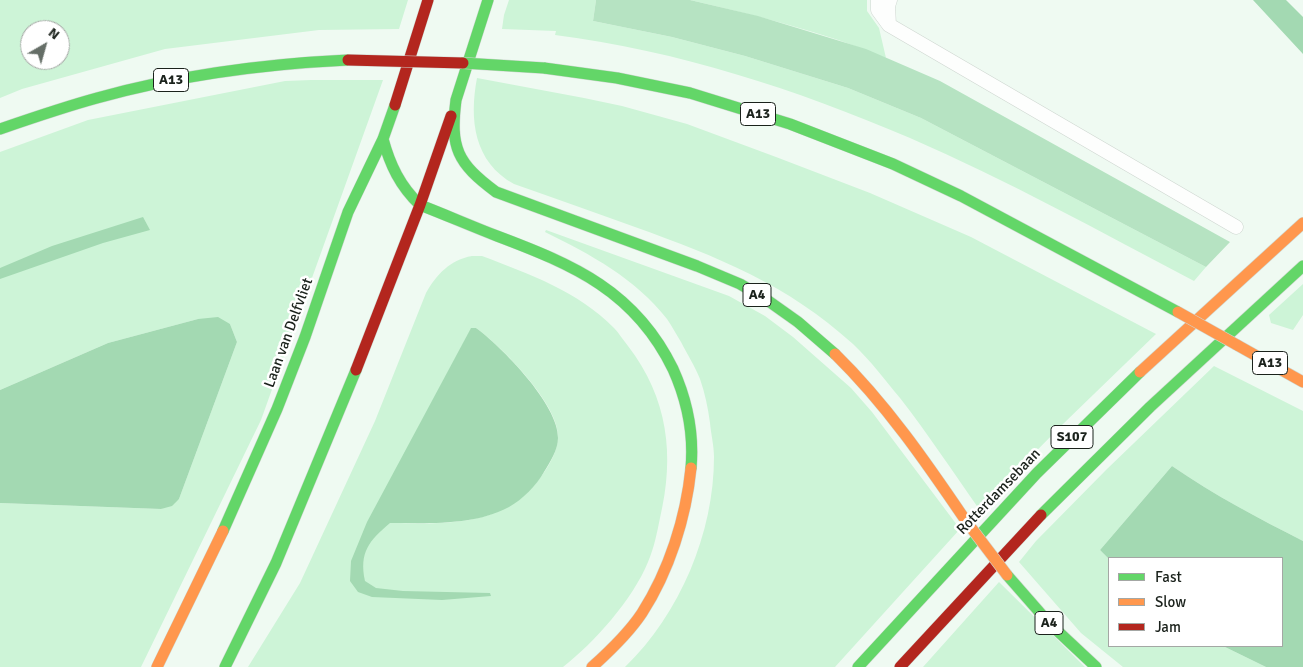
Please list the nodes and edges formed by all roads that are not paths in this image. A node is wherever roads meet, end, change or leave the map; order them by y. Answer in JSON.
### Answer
{"nodes":[{"id":1,"x":428,"y":0,"type":"edge"},
{"id":2,"x":488,"y":0,"type":"edge"},
{"id":3,"x":878,"y":0,"type":"edge"},
{"id":4,"x":890,"y":0,"type":"edge"},
{"id":5,"x":889,"y":25,"type":"junction"},
{"id":6,"x":456,"y":100,"type":"junction"},
{"id":7,"x":0,"y":130,"type":"edge"},
{"id":8,"x":383,"y":140,"type":"junction"},
{"id":9,"x":420,"y":205,"type":"junction"},
{"id":10,"x":1303,"y":223,"type":"edge"},
{"id":11,"x":1236,"y":227,"type":"dead end"},
{"id":12,"x":1303,"y":266,"type":"edge"},
{"id":13,"x":1303,"y":382,"type":"edge"},
{"id":14,"x":157,"y":667,"type":"edge"},
{"id":15,"x":225,"y":667,"type":"edge"},
{"id":16,"x":592,"y":667,"type":"edge"},
{"id":17,"x":858,"y":667,"type":"edge"},
{"id":18,"x":900,"y":667,"type":"edge"},
{"id":19,"x":1096,"y":667,"type":"edge"}],
"edges":[{"from":1,"to":8,"type":"main road","name":"Laan van Delfvliet"},
{"from":2,"to":6,"type":"main road"},
{"from":3,"to":5,"type":"lane"},
{"from":4,"to":5,"type":"lane"},
{"from":5,"to":11,"type":"lane"},
{"from":6,"to":9,"type":"main road"},
{"from":6,"to":19,"type":"main road","number":"A4","bridge":true},
{"from":7,"to":13,"type":"main road","number":"A13","bridge":true},
{"from":8,"to":9,"type":"main road"},
{"from":8,"to":14,"type":"main road","name":"Laan van Delfvliet"},
{"from":9,"to":15,"type":"main road"},
{"from":9,"to":16,"type":"main road"},
{"from":10,"to":17,"type":"main road","name":"Rotterdamsebaan","number":"S107"},
{"from":12,"to":18,"type":"main road","number":"S107"}]}
